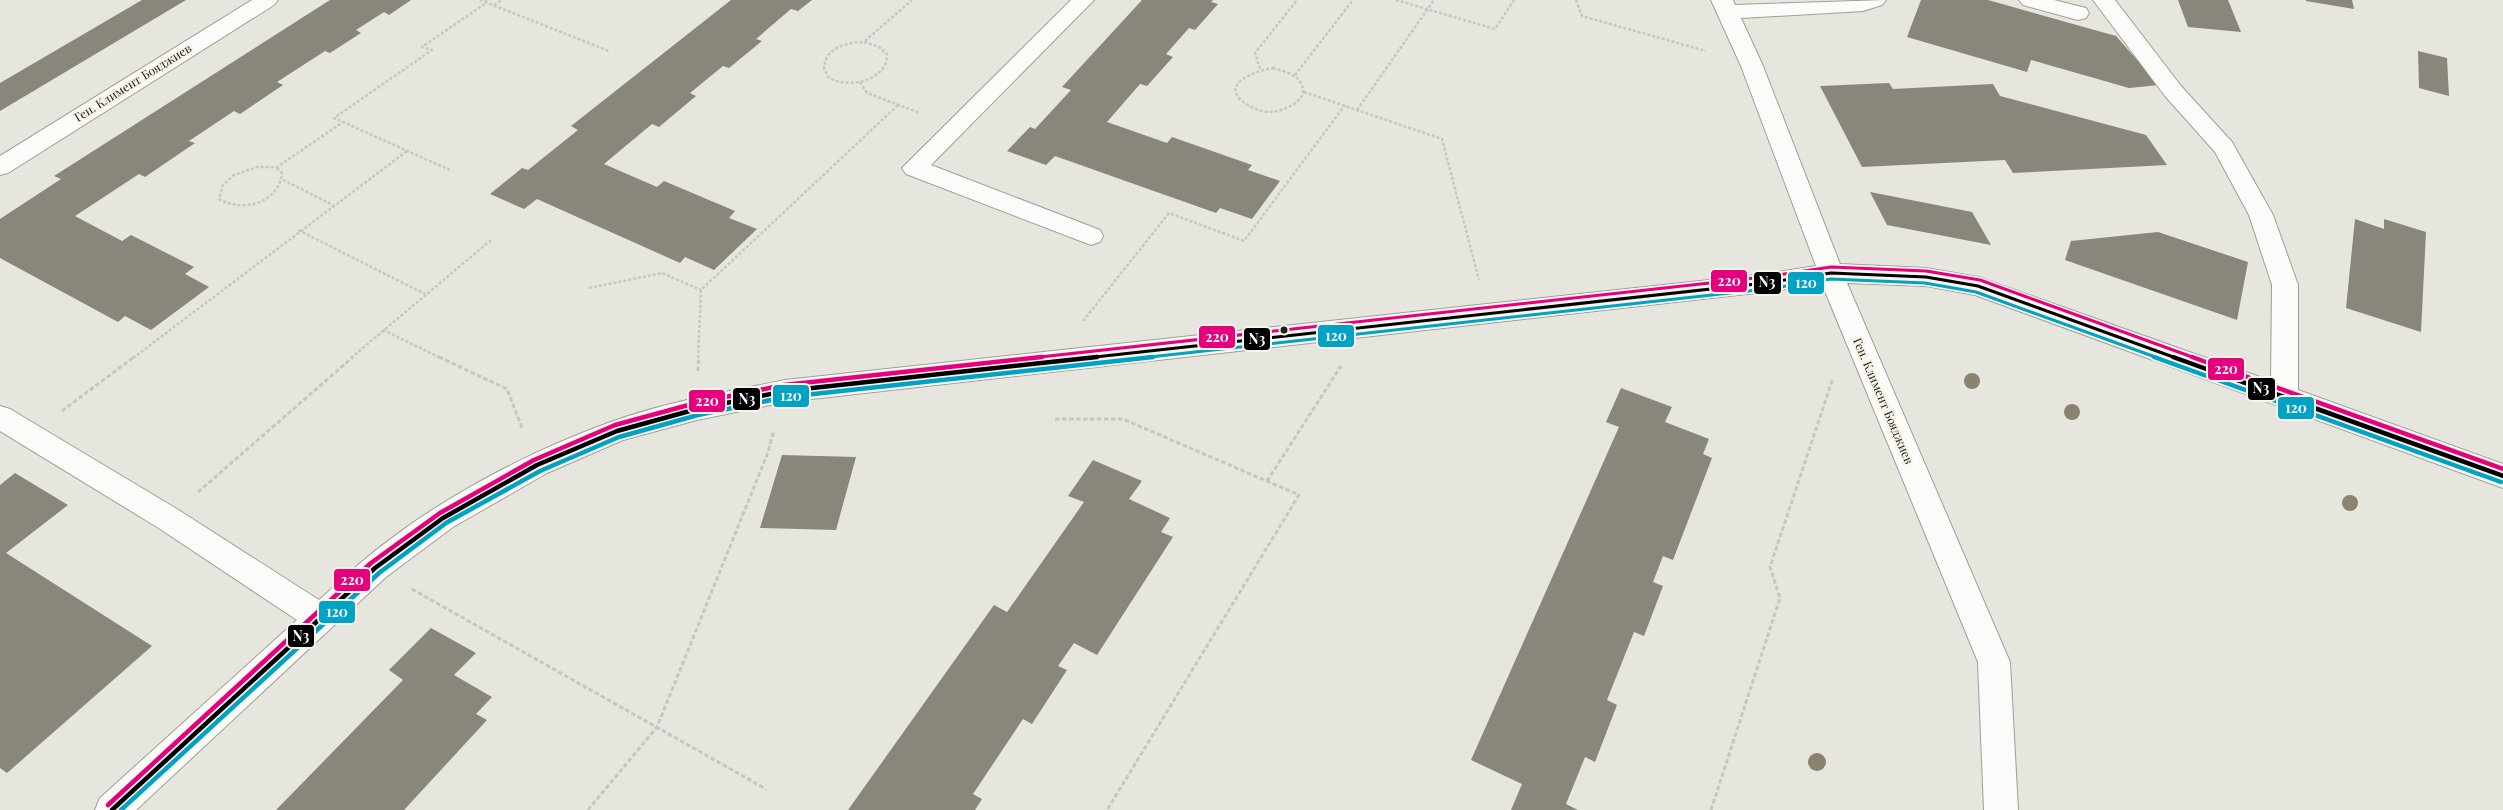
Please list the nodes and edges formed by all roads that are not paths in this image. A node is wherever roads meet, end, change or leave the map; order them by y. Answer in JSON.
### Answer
{"nodes":[{"id":1,"x":267,"y":0,"type":"edge"},
{"id":2,"x":1083,"y":0,"type":"edge"},
{"id":3,"x":1875,"y":0,"type":"edge"},
{"id":4,"x":2030,"y":0,"type":"edge"},
{"id":5,"x":2104,"y":0,"type":"edge"},
{"id":6,"x":1725,"y":6,"type":"edge"},
{"id":7,"x":2078,"y":13,"type":"dead end"},
{"id":8,"x":0,"y":167,"type":"edge"},
{"id":9,"x":1091,"y":236,"type":"dead end"},
{"id":10,"x":1831,"y":273,"type":"junction"},
{"id":11,"x":2284,"y":395,"type":"junction"},
{"id":12,"x":0,"y":417,"type":"edge"},
{"id":13,"x":2503,"y":476,"type":"edge"},
{"id":14,"x":320,"y":618,"type":"junction"},
{"id":15,"x":112,"y":810,"type":"edge"},
{"id":16,"x":2001,"y":810,"type":"edge"}],
"edges":[{"from":1,"to":8,"type":"street","name":"Ген. Климент Бояджиев"},
{"from":2,"to":9,"type":"street"},
{"from":3,"to":6,"type":"street"},
{"from":4,"to":7,"type":"street"},
{"from":5,"to":11,"type":"street"},
{"from":6,"to":10,"type":"street","name":"Ген. Климент Бояджиев"},
{"from":10,"to":11,"type":"street"},
{"from":10,"to":14,"type":"street"},
{"from":10,"to":16,"type":"street","name":"Ген. Климент Бояджиев"},
{"from":11,"to":13,"type":"street"},
{"from":12,"to":14,"type":"street"},
{"from":14,"to":15,"type":"street"}]}
